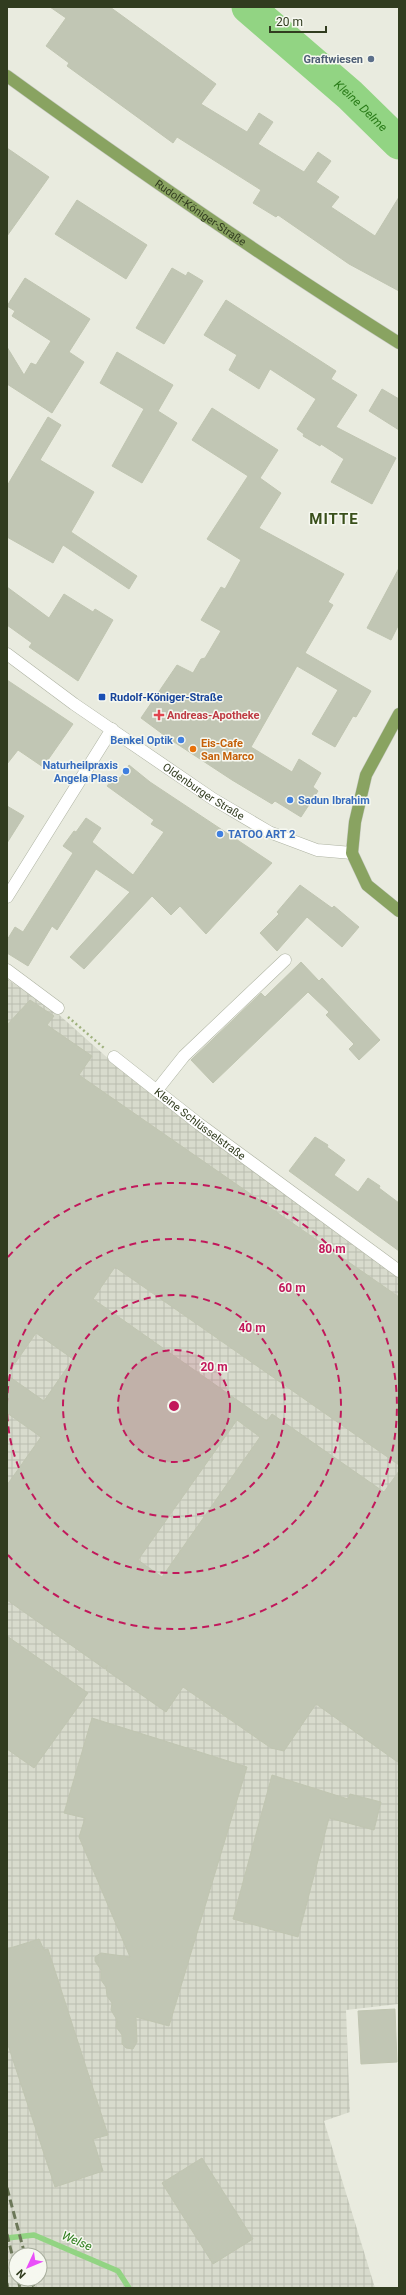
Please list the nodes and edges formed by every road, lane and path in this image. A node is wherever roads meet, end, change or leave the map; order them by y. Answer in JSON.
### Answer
{"nodes":[{"id":1,"x":7,"y":76,"type":"edge"},
{"id":2,"x":399,"y":343,"type":"edge"},
{"id":3,"x":7,"y":654,"type":"edge"},
{"id":4,"x":399,"y":714,"type":"edge"},
{"id":5,"x":112,"y":729,"type":"junction"},
{"id":6,"x":352,"y":853,"type":"junction"},
{"id":7,"x":7,"y":897,"type":"edge"},
{"id":8,"x":399,"y":911,"type":"edge"},
{"id":9,"x":285,"y":960,"type":"dead end"},
{"id":10,"x":7,"y":970,"type":"edge"},
{"id":11,"x":58,"y":1008,"type":"joint"},
{"id":12,"x":114,"y":1057,"type":"joint"},
{"id":13,"x":157,"y":1090,"type":"junction"},
{"id":14,"x":399,"y":1271,"type":"edge"}],
"edges":[{"from":1,"to":2,"type":"main road","name":"Rudolf-Königer-Straße"},
{"from":3,"to":5,"type":"street","name":"Oldenburger Straße"},
{"from":4,"to":6,"type":"main road"},
{"from":5,"to":6,"type":"street","name":"Oldenburger Straße"},
{"from":5,"to":7,"type":"street"},
{"from":6,"to":8,"type":"main road"},
{"from":9,"to":13,"type":"street"},
{"from":10,"to":11,"type":"street"},
{"from":11,"to":12,"type":"path"},
{"from":12,"to":13,"type":"street","name":"Kleine Schlüsselstraße"},
{"from":13,"to":14,"type":"street","name":"Kleine Schlüsselstraße"}]}
